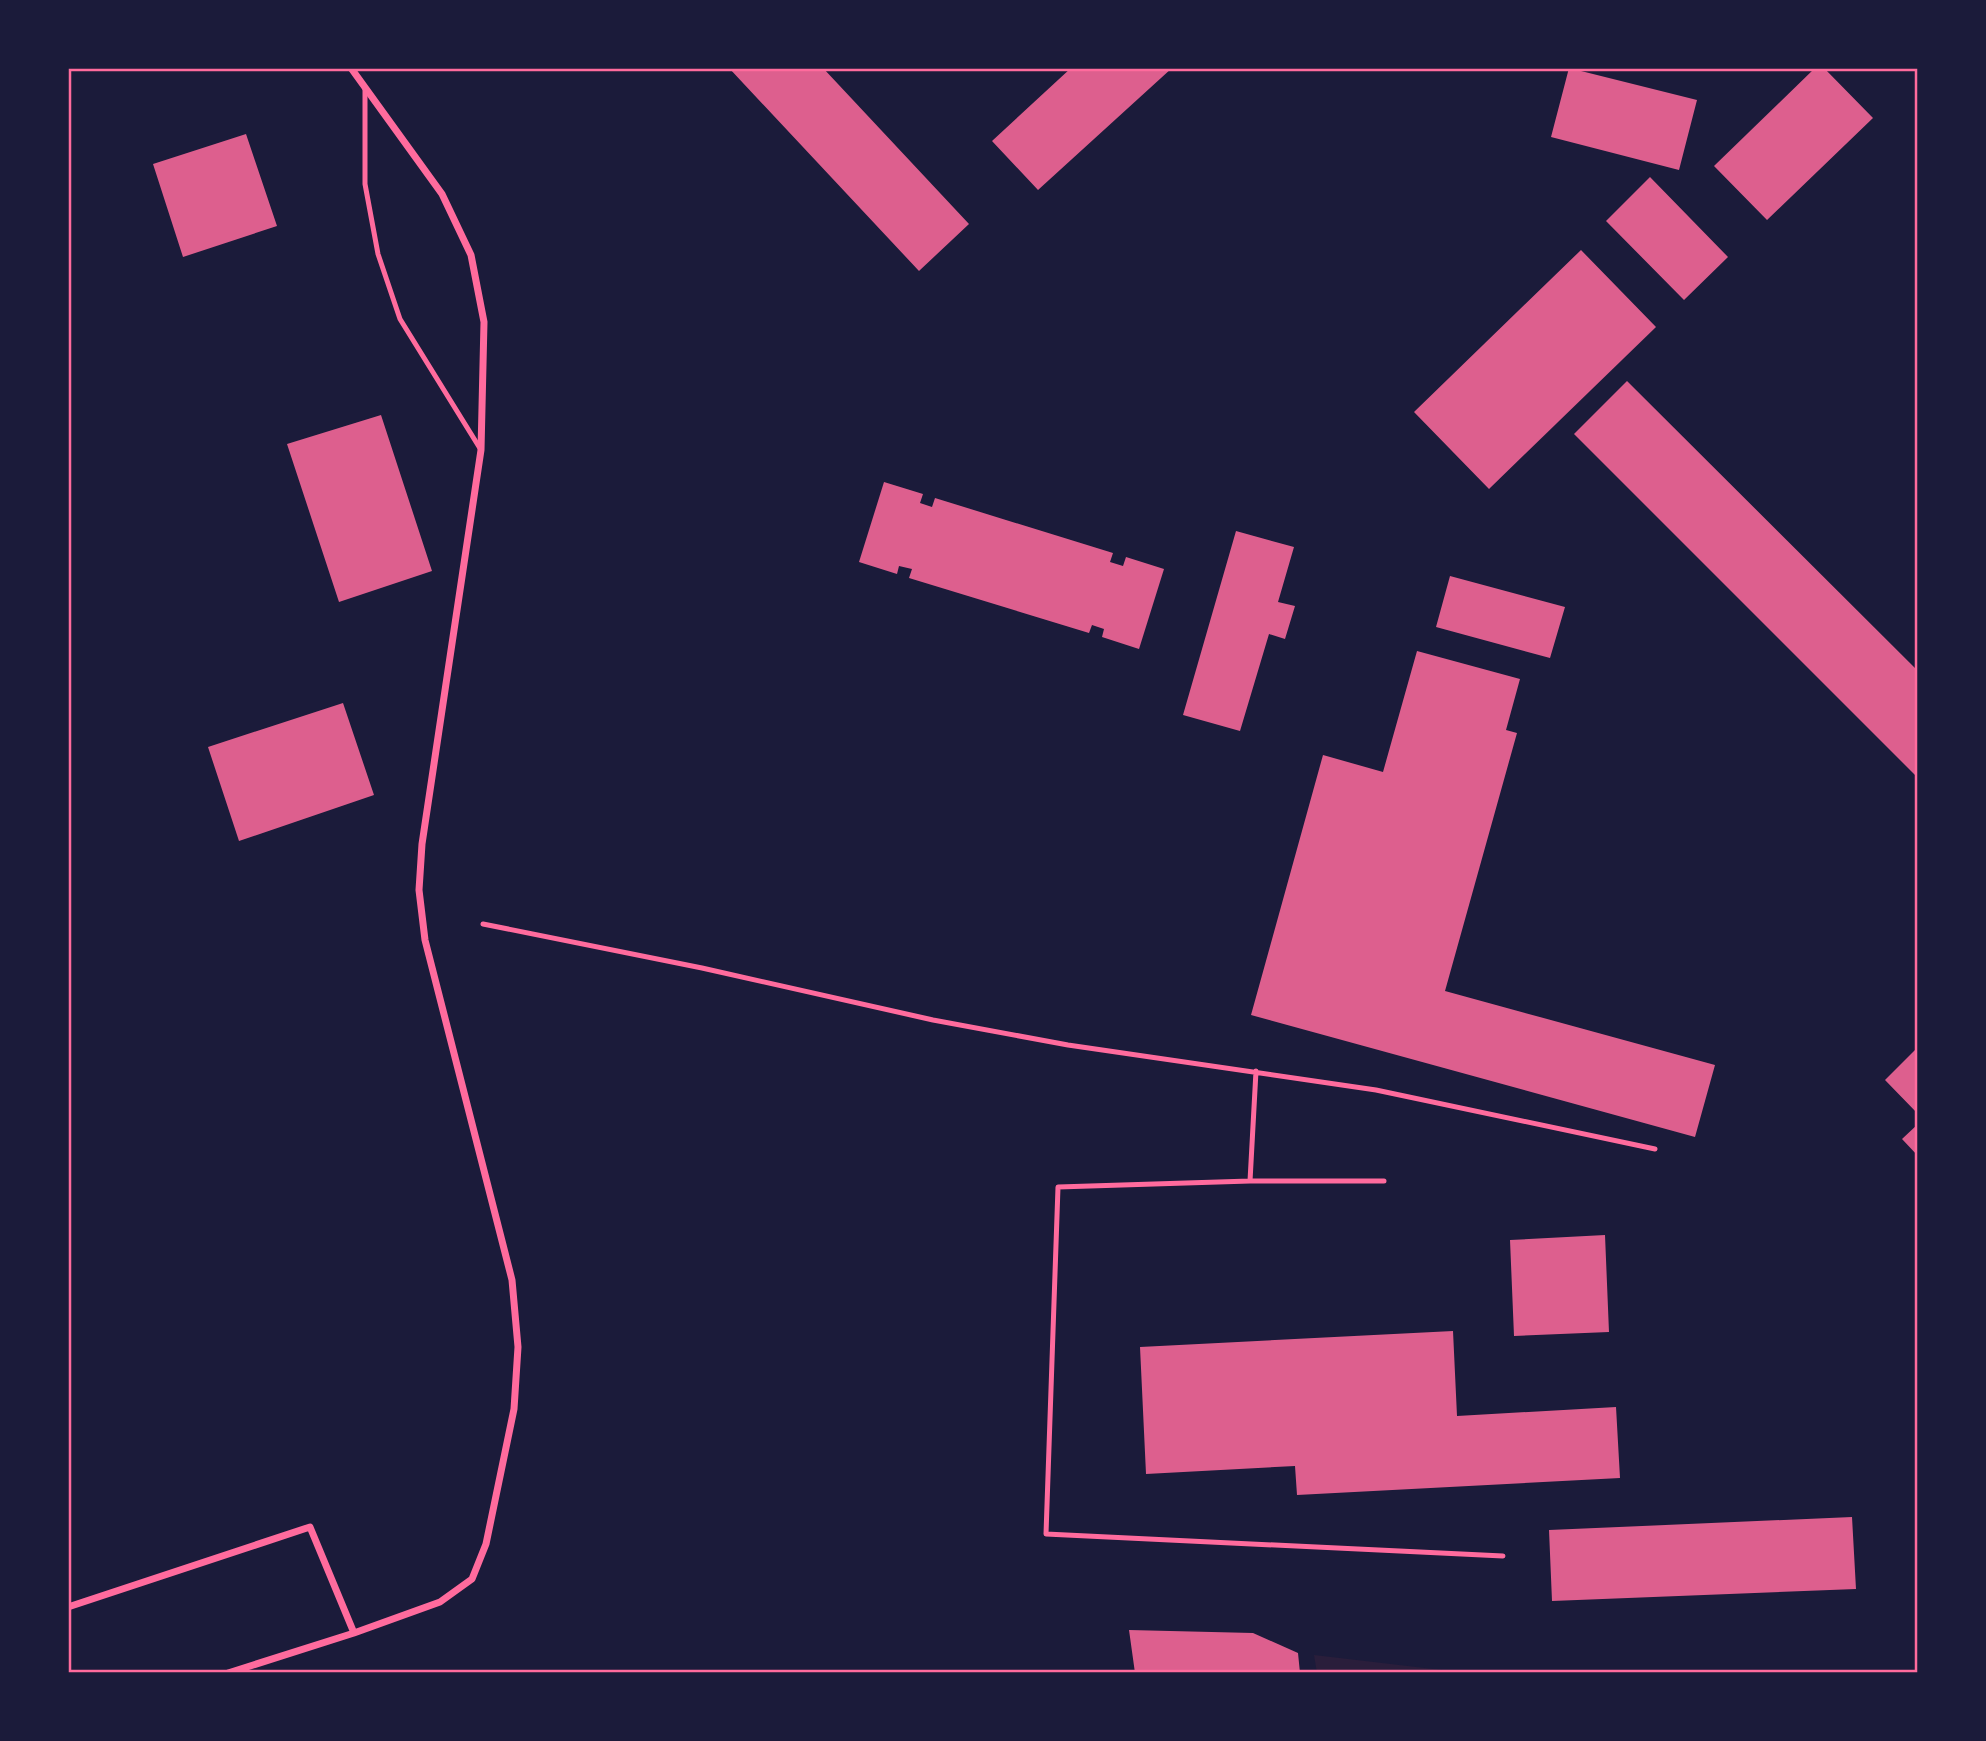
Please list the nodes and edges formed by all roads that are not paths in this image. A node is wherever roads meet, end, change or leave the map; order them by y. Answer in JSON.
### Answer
{"nodes":[{"id":1,"x":351,"y":68,"type":"edge"},
{"id":2,"x":365,"y":86,"type":"junction"},
{"id":3,"x":481,"y":450,"type":"junction"},
{"id":4,"x":483,"y":924,"type":"dead end"},
{"id":5,"x":1256,"y":1071,"type":"junction"},
{"id":6,"x":1655,"y":1149,"type":"dead end"},
{"id":7,"x":1250,"y":1181,"type":"junction"},
{"id":8,"x":1384,"y":1181,"type":"dead end"},
{"id":9,"x":1503,"y":1556,"type":"dead end"},
{"id":10,"x":68,"y":1607,"type":"edge"},
{"id":11,"x":354,"y":1633,"type":"junction"},
{"id":12,"x":228,"y":1673,"type":"edge"}],
"edges":[{"from":1,"to":2,"type":"street"},
{"from":2,"to":3,"type":"lane"},
{"from":2,"to":3,"type":"street"},
{"from":3,"to":11,"type":"street"},
{"from":4,"to":5,"type":"lane"},
{"from":5,"to":6,"type":"lane"},
{"from":5,"to":7,"type":"lane"},
{"from":7,"to":8,"type":"lane"},
{"from":7,"to":9,"type":"lane"},
{"from":10,"to":11,"type":"street"},
{"from":11,"to":12,"type":"street"}]}
